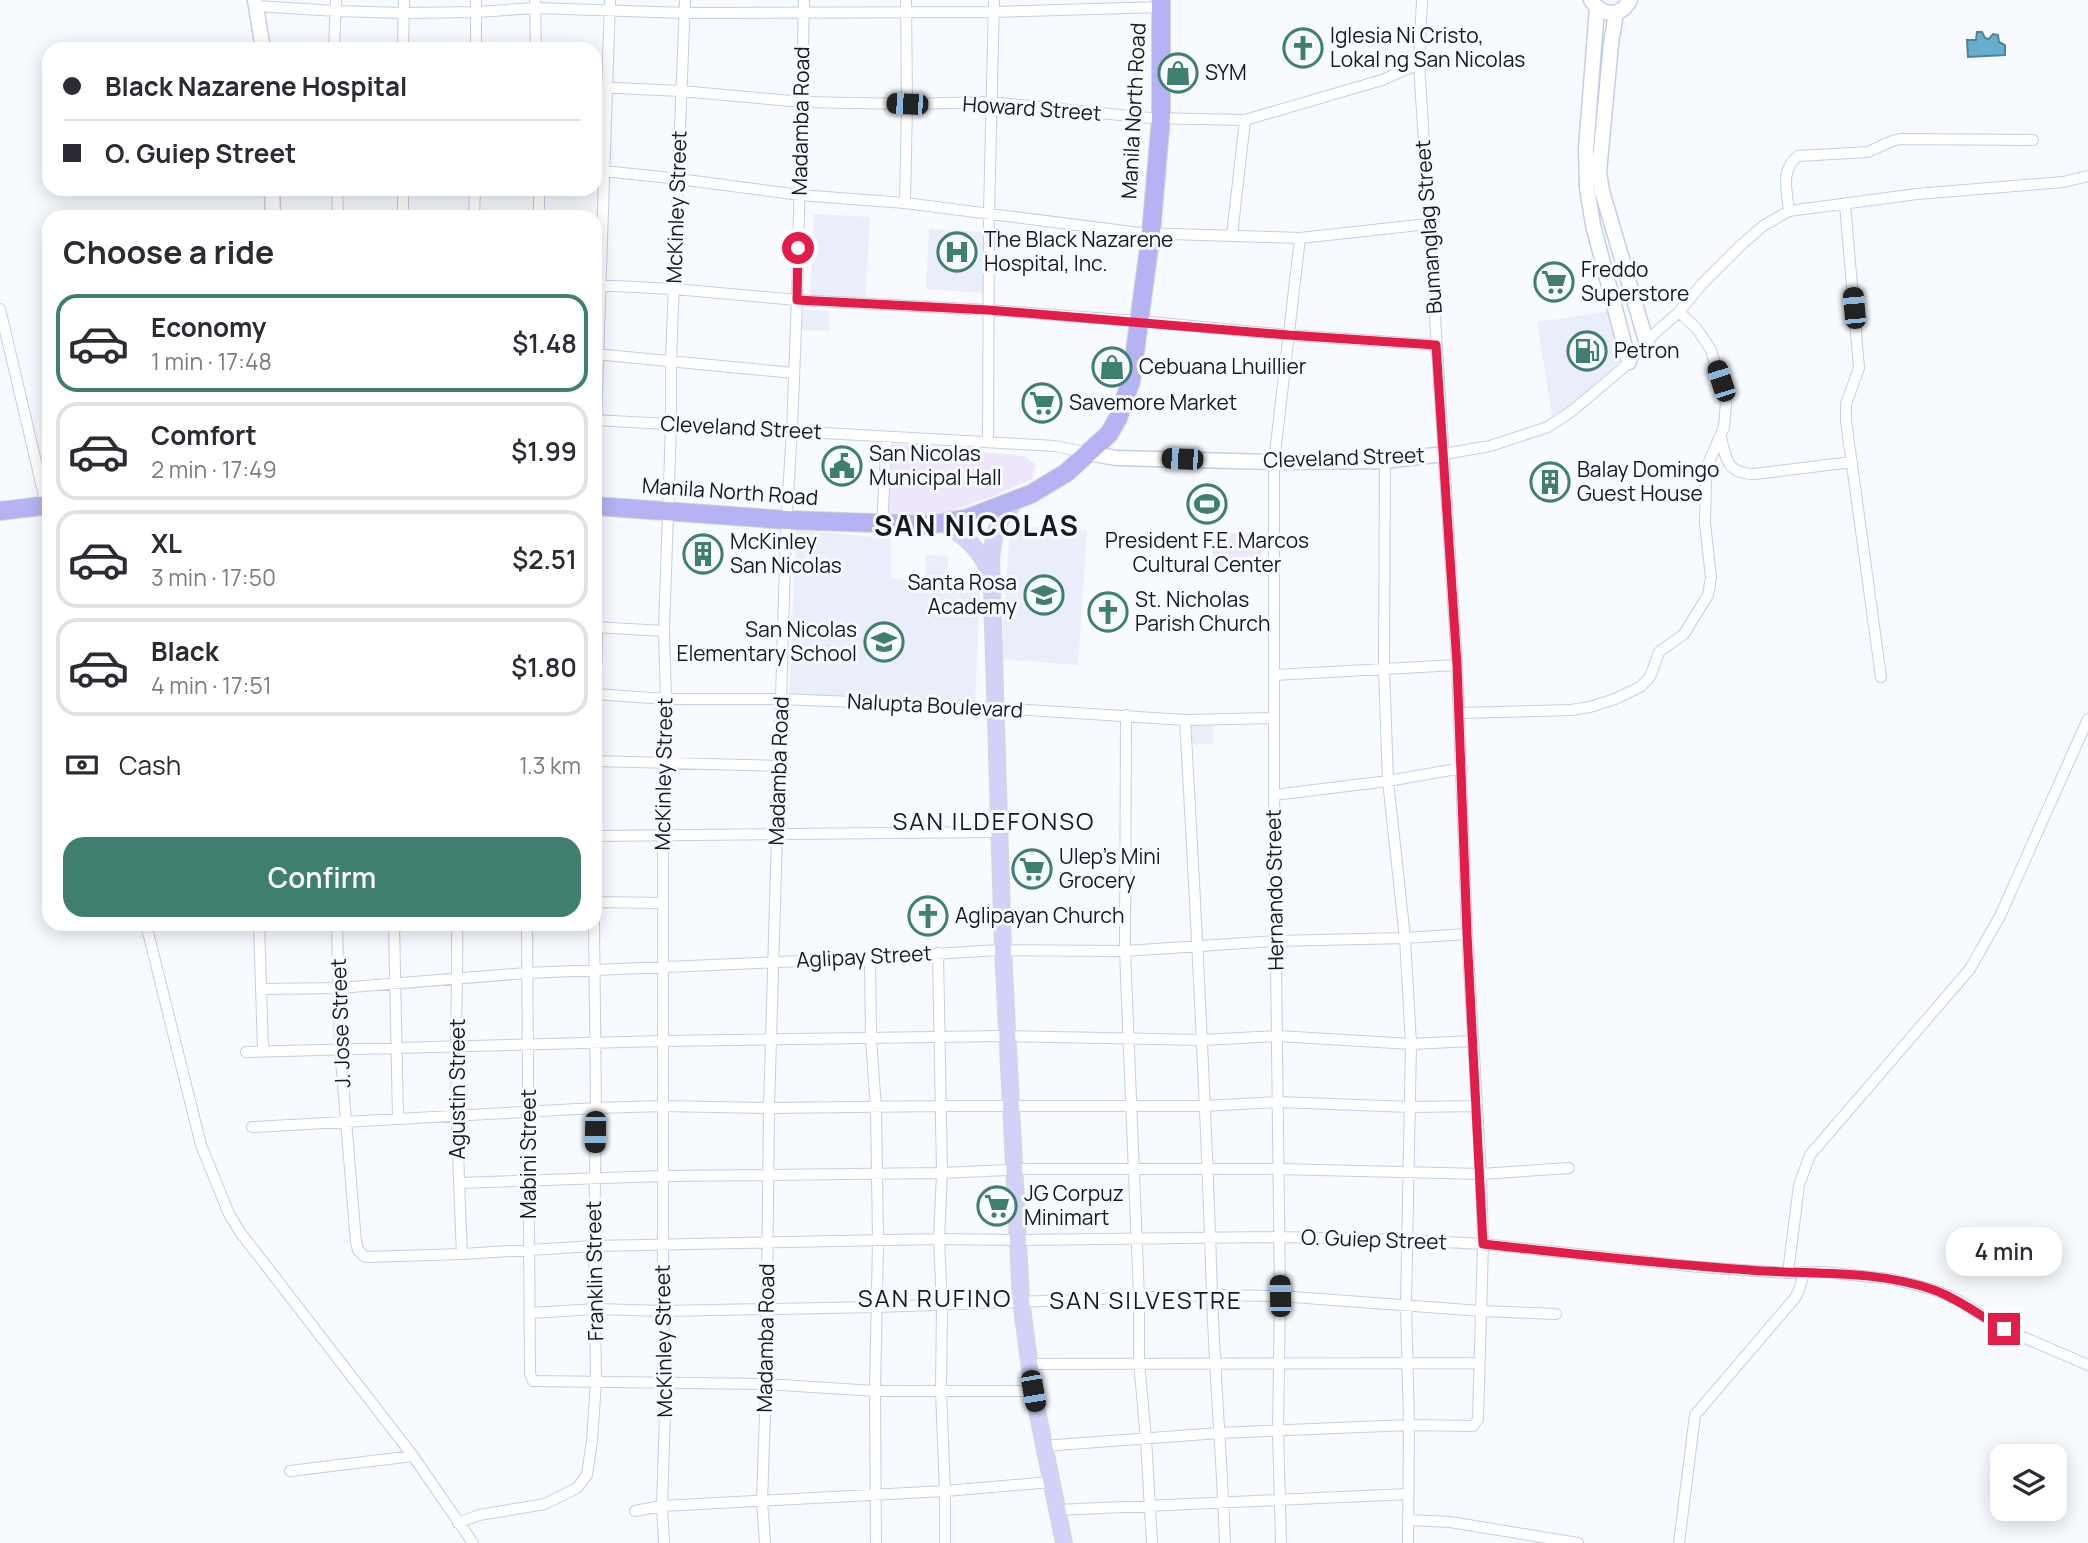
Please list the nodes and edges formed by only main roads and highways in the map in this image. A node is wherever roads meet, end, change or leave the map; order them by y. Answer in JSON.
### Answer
{"nodes":[{"id":1,"x":1161,"y":4,"type":"edge"},
{"id":2,"x":1020,"y":498,"type":"junction"},
{"id":3,"x":602,"y":506,"type":"edge"},
{"id":4,"x":42,"y":509,"type":"edge"},
{"id":5,"x":0,"y":511,"type":"edge"},
{"id":6,"x":942,"y":523,"type":"junction"},
{"id":7,"x":991,"y":576,"type":"junction"},
{"id":8,"x":1064,"y":1543,"type":"edge"}],
"edges":[{"from":1,"to":2,"type":"highway","name":"Manila North Road"},
{"from":2,"to":6,"type":"highway","name":"Manila North Road"},
{"from":2,"to":7,"type":"main road"},
{"from":3,"to":6,"type":"highway","name":"Manila North Road"},
{"from":4,"to":5,"type":"highway"},
{"from":6,"to":7,"type":"main road"},
{"from":7,"to":8,"type":"main road"}]}
